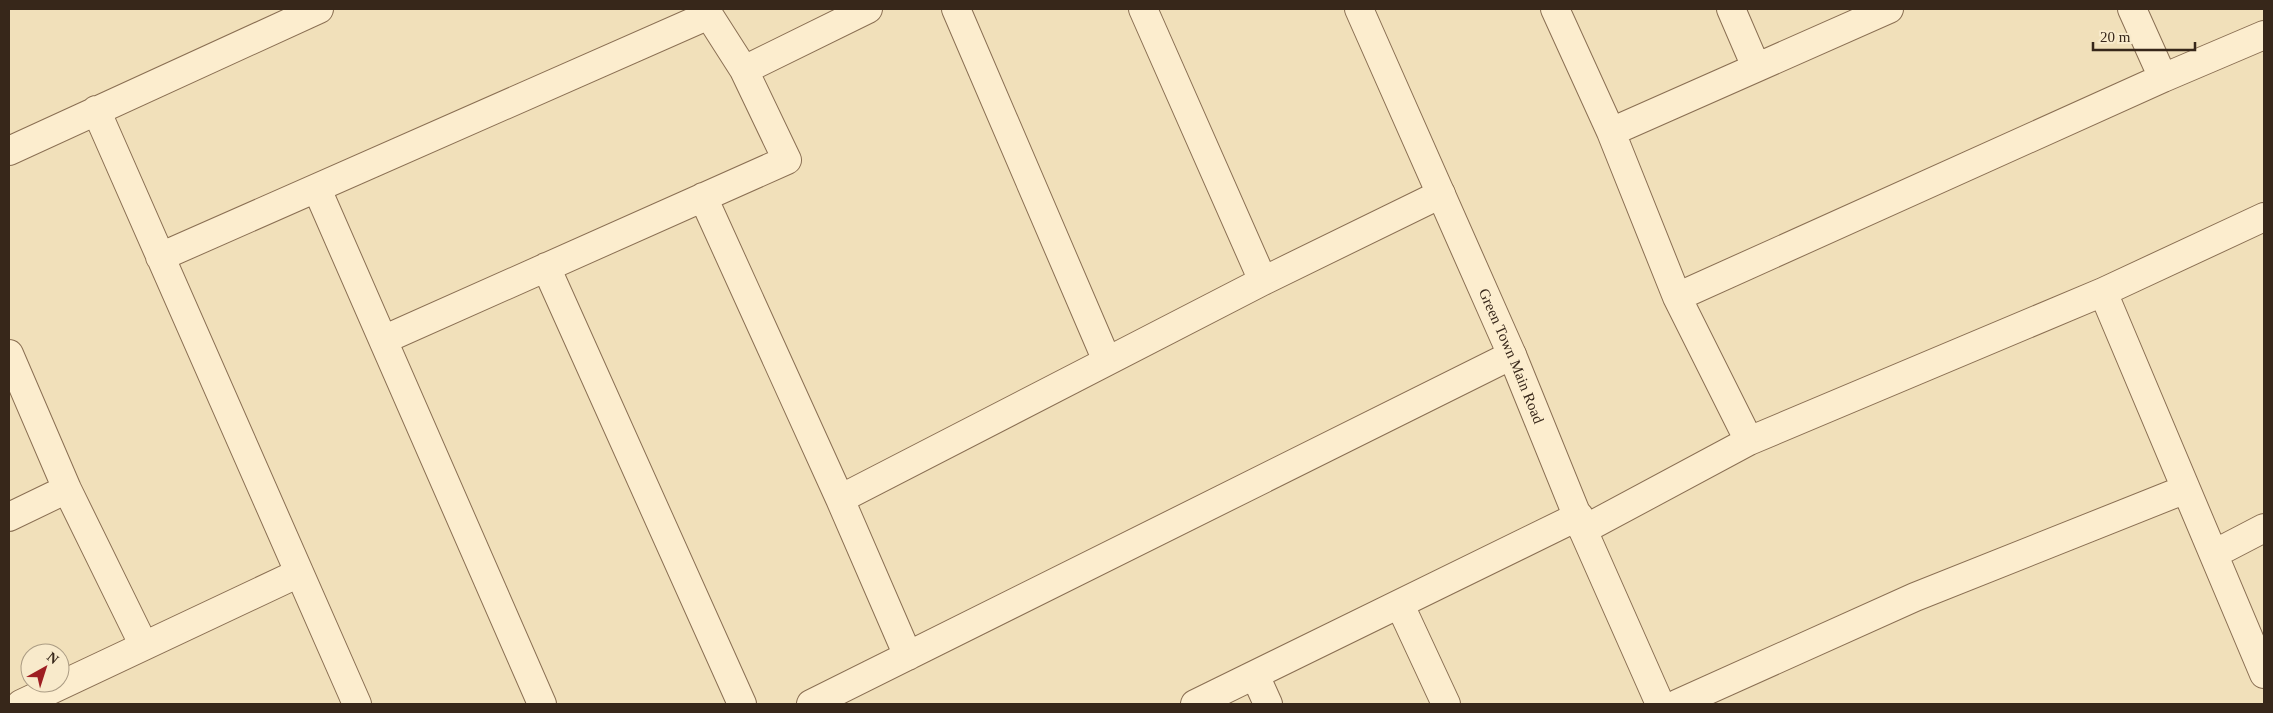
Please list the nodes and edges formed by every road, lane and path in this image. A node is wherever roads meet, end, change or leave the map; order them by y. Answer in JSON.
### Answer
{"nodes":[{"id":1,"x":319,"y":9,"type":"edge"},
{"id":2,"x":868,"y":9,"type":"edge"},
{"id":3,"x":956,"y":9,"type":"edge"},
{"id":4,"x":1143,"y":9,"type":"edge"},
{"id":5,"x":1360,"y":9,"type":"edge"},
{"id":6,"x":1555,"y":9,"type":"edge"},
{"id":7,"x":1731,"y":9,"type":"edge"},
{"id":8,"x":1889,"y":9,"type":"edge"},
{"id":9,"x":2132,"y":9,"type":"edge"},
{"id":10,"x":707,"y":12,"type":"edge"},
{"id":11,"x":2264,"y":35,"type":"edge"},
{"id":12,"x":1756,"y":67,"type":"junction"},
{"id":13,"x":744,"y":70,"type":"junction"},
{"id":14,"x":2163,"y":78,"type":"junction"},
{"id":15,"x":96,"y":110,"type":"junction"},
{"id":16,"x":1611,"y":132,"type":"junction"},
{"id":17,"x":9,"y":151,"type":"edge"},
{"id":18,"x":317,"y":189,"type":"junction"},
{"id":19,"x":1441,"y":194,"type":"junction"},
{"id":20,"x":703,"y":197,"type":"junction"},
{"id":21,"x":2264,"y":217,"type":"edge"},
{"id":22,"x":160,"y":257,"type":"junction"},
{"id":23,"x":546,"y":267,"type":"junction"},
{"id":24,"x":1263,"y":281,"type":"junction"},
{"id":25,"x":2103,"y":292,"type":"junction"},
{"id":26,"x":1677,"y":297,"type":"junction"},
{"id":27,"x":383,"y":340,"type":"junction"},
{"id":28,"x":9,"y":354,"type":"edge"},
{"id":29,"x":1512,"y":356,"type":"junction"},
{"id":30,"x":1107,"y":361,"type":"junction"},
{"id":31,"x":1749,"y":441,"type":"junction"},
{"id":32,"x":67,"y":489,"type":"junction"},
{"id":33,"x":2186,"y":489,"type":"junction"},
{"id":34,"x":840,"y":499,"type":"junction"},
{"id":35,"x":9,"y":518,"type":"edge"},
{"id":36,"x":1581,"y":523,"type":"junction"},
{"id":37,"x":2264,"y":528,"type":"edge"},
{"id":38,"x":2214,"y":554,"type":"junction"},
{"id":39,"x":299,"y":573,"type":"junction"},
{"id":40,"x":1400,"y":605,"type":"junction"},
{"id":41,"x":144,"y":646,"type":"junction"},
{"id":42,"x":908,"y":656,"type":"junction"},
{"id":43,"x":2264,"y":674,"type":"edge"},
{"id":44,"x":1255,"y":675,"type":"junction"},
{"id":45,"x":21,"y":704,"type":"edge"},
{"id":46,"x":357,"y":704,"type":"edge"},
{"id":47,"x":542,"y":704,"type":"edge"},
{"id":48,"x":742,"y":704,"type":"edge"},
{"id":49,"x":810,"y":704,"type":"edge"},
{"id":50,"x":1195,"y":704,"type":"edge"},
{"id":51,"x":1268,"y":704,"type":"edge"},
{"id":52,"x":1446,"y":704,"type":"edge"},
{"id":53,"x":1660,"y":704,"type":"edge"},
{"id":54,"x":1677,"y":704,"type":"edge"}],
"edges":[{"from":1,"to":15,"type":"street"},
{"from":2,"to":13,"type":"street"},
{"from":3,"to":30,"type":"street"},
{"from":4,"to":24,"type":"street"},
{"from":5,"to":19,"type":"street","name":"Green Town Main Road"},
{"from":6,"to":16,"type":"street"},
{"from":7,"to":12,"type":"street"},
{"from":8,"to":12,"type":"street"},
{"from":9,"to":14,"type":"street"},
{"from":10,"to":13,"type":"street"},
{"from":10,"to":18,"type":"street"},
{"from":11,"to":14,"type":"street"},
{"from":12,"to":16,"type":"street"},
{"from":13,"to":20,"type":"street"},
{"from":14,"to":26,"type":"street"},
{"from":15,"to":17,"type":"street"},
{"from":15,"to":22,"type":"street"},
{"from":16,"to":26,"type":"street"},
{"from":18,"to":22,"type":"street"},
{"from":18,"to":27,"type":"street"},
{"from":19,"to":24,"type":"street"},
{"from":19,"to":29,"type":"street","name":"Green Town Main Road"},
{"from":20,"to":23,"type":"street"},
{"from":20,"to":34,"type":"street"},
{"from":21,"to":25,"type":"street"},
{"from":22,"to":39,"type":"street"},
{"from":23,"to":27,"type":"street"},
{"from":23,"to":48,"type":"street"},
{"from":24,"to":30,"type":"street"},
{"from":25,"to":31,"type":"street"},
{"from":25,"to":33,"type":"street"},
{"from":26,"to":31,"type":"street"},
{"from":27,"to":47,"type":"street"},
{"from":28,"to":32,"type":"street"},
{"from":29,"to":36,"type":"street","name":"Green Town Main Road"},
{"from":29,"to":42,"type":"street"},
{"from":30,"to":34,"type":"street"},
{"from":31,"to":36,"type":"street"},
{"from":32,"to":35,"type":"street"},
{"from":32,"to":41,"type":"street"},
{"from":33,"to":38,"type":"street"},
{"from":33,"to":54,"type":"street"},
{"from":34,"to":42,"type":"street"},
{"from":36,"to":40,"type":"street"},
{"from":36,"to":53,"type":"street","name":"Green Town Main Road"},
{"from":37,"to":38,"type":"street"},
{"from":38,"to":43,"type":"street"},
{"from":39,"to":41,"type":"street"},
{"from":39,"to":46,"type":"street"},
{"from":40,"to":44,"type":"street"},
{"from":40,"to":52,"type":"street"},
{"from":41,"to":45,"type":"street"},
{"from":42,"to":49,"type":"street"},
{"from":44,"to":50,"type":"street"},
{"from":44,"to":51,"type":"street"}]}
